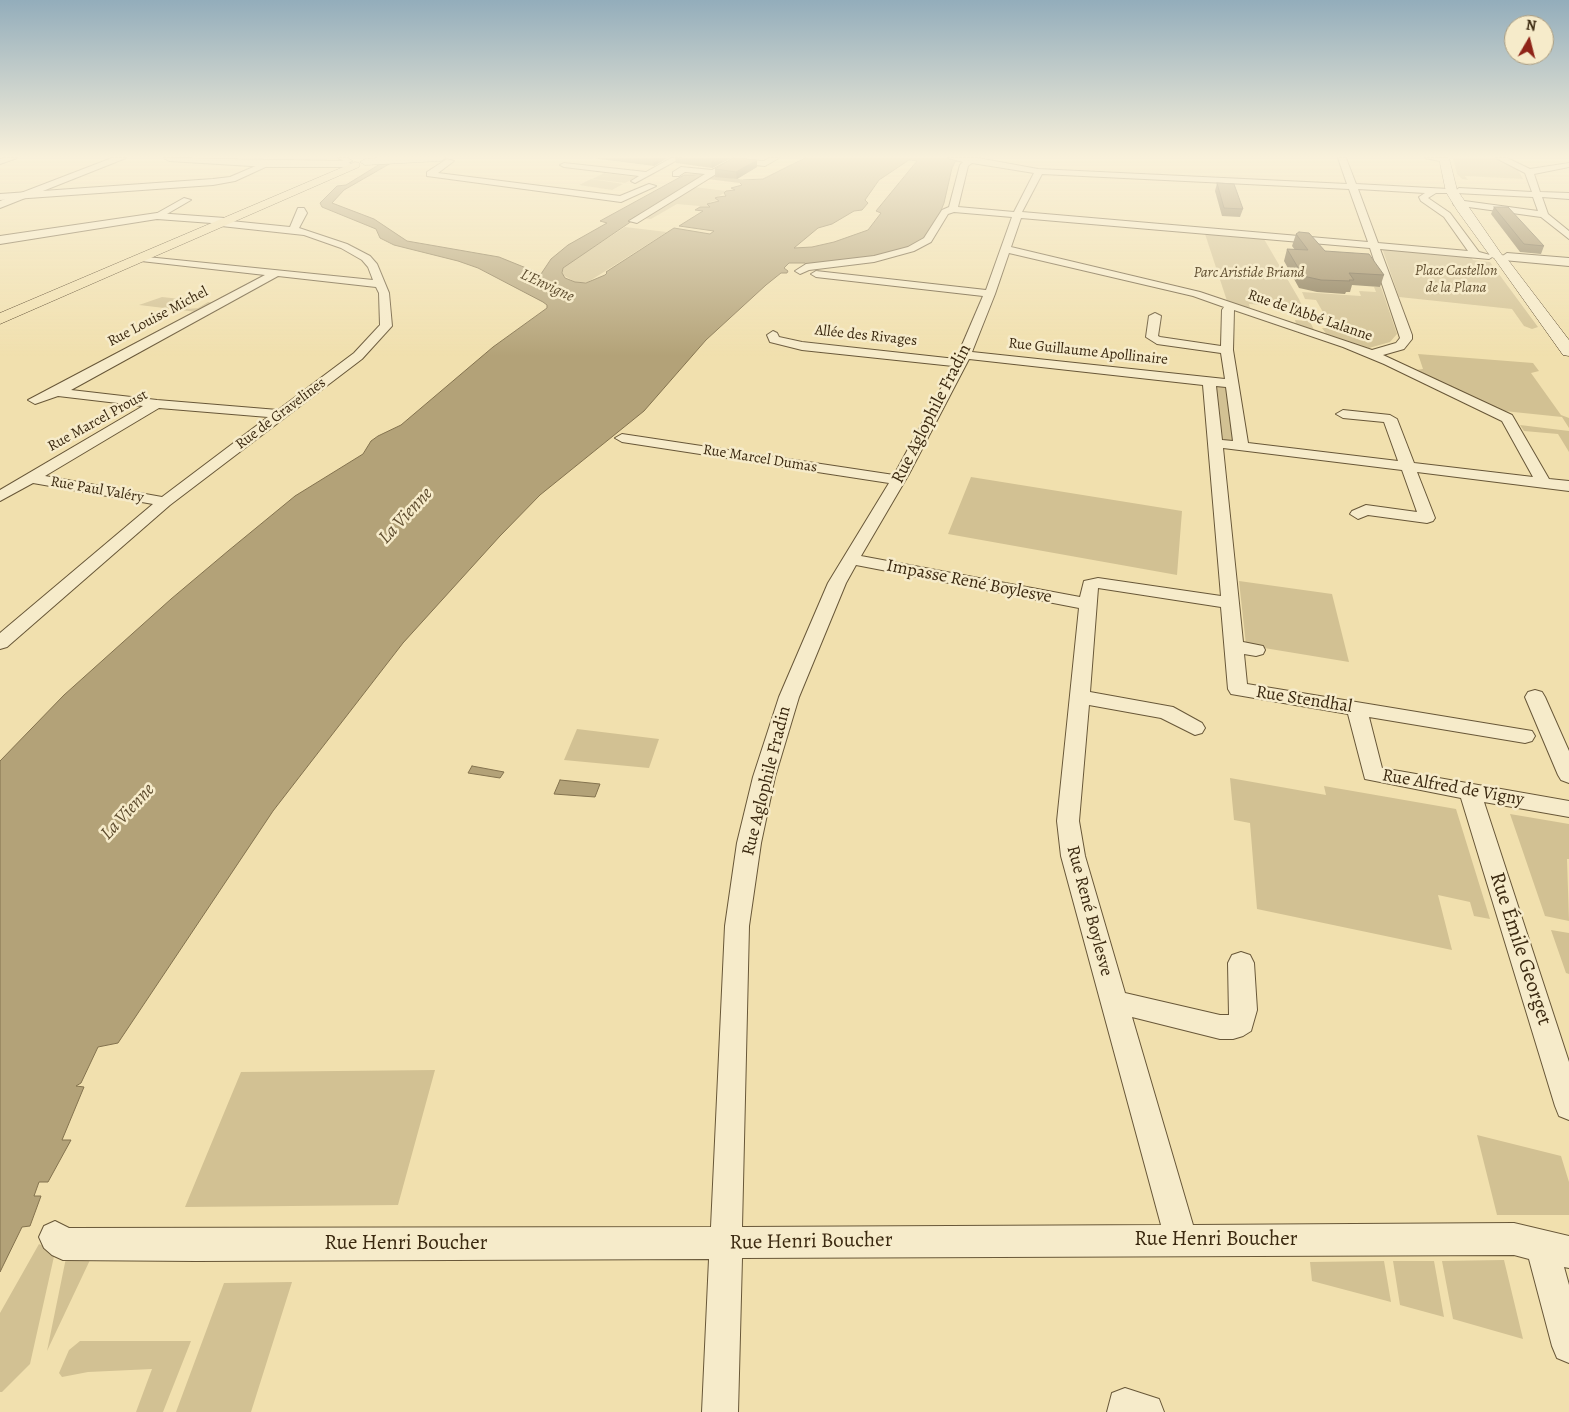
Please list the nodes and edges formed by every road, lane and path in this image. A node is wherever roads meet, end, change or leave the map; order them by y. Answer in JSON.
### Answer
{"nodes":[{"id":1,"x":105,"y":224,"type":"edge"},
{"id":2,"x":219,"y":224,"type":"edge"},
{"id":3,"x":240,"y":224,"type":"edge"},
{"id":4,"x":296,"y":224,"type":"edge"},
{"id":5,"x":938,"y":224,"type":"edge"},
{"id":6,"x":1014,"y":224,"type":"edge"},
{"id":7,"x":1119,"y":224,"type":"edge"},
{"id":8,"x":1364,"y":224,"type":"edge"},
{"id":9,"x":1453,"y":224,"type":"edge"},
{"id":10,"x":1474,"y":224,"type":"edge"},
{"id":11,"x":1555,"y":224,"type":"edge"},
{"id":12,"x":293,"y":230,"type":"junction"},
{"id":13,"x":1569,"y":236,"type":"edge"},
{"id":14,"x":0,"y":240,"type":"edge"},
{"id":15,"x":1372,"y":246,"type":"junction"},
{"id":16,"x":1006,"y":249,"type":"junction"},
{"id":17,"x":1475,"y":254,"type":"junction"},
{"id":18,"x":1498,"y":256,"type":"junction"},
{"id":19,"x":141,"y":258,"type":"junction"},
{"id":20,"x":1569,"y":262,"type":"edge"},
{"id":21,"x":276,"y":273,"type":"junction"},
{"id":22,"x":381,"y":284,"type":"junction"},
{"id":23,"x":990,"y":294,"type":"junction"},
{"id":24,"x":1231,"y":306,"type":"junction"},
{"id":25,"x":1155,"y":316,"type":"dead end"},
{"id":26,"x":0,"y":319,"type":"edge"},
{"id":27,"x":774,"y":335,"type":"dead end"},
{"id":28,"x":1567,"y":345,"type":"edge"},
{"id":29,"x":1228,"y":350,"type":"junction"},
{"id":30,"x":1372,"y":354,"type":"junction"},
{"id":31,"x":962,"y":359,"type":"junction"},
{"id":32,"x":1209,"y":382,"type":"junction"},
{"id":33,"x":1232,"y":384,"type":"junction"},
{"id":34,"x":57,"y":392,"type":"junction"},
{"id":35,"x":35,"y":400,"type":"dead end"},
{"id":36,"x":157,"y":404,"type":"junction"},
{"id":37,"x":279,"y":414,"type":"junction"},
{"id":38,"x":1343,"y":414,"type":"dead end"},
{"id":39,"x":622,"y":438,"type":"dead end"},
{"id":40,"x":1215,"y":443,"type":"junction"},
{"id":41,"x":1241,"y":446,"type":"junction"},
{"id":42,"x":1408,"y":466,"type":"junction"},
{"id":43,"x":30,"y":478,"type":"junction"},
{"id":44,"x":898,"y":480,"type":"junction"},
{"id":45,"x":1544,"y":482,"type":"junction"},
{"id":46,"x":1569,"y":486,"type":"edge"},
{"id":47,"x":0,"y":496,"type":"edge"},
{"id":48,"x":165,"y":502,"type":"junction"},
{"id":49,"x":1358,"y":514,"type":"dead end"},
{"id":50,"x":850,"y":559,"type":"junction"},
{"id":51,"x":1230,"y":603,"type":"junction"},
{"id":52,"x":1088,"y":604,"type":"junction"},
{"id":53,"x":0,"y":643,"type":"edge"},
{"id":54,"x":1234,"y":647,"type":"junction"},
{"id":55,"x":1256,"y":650,"type":"dead end"},
{"id":56,"x":1080,"y":697,"type":"junction"},
{"id":57,"x":1535,"y":697,"type":"dead end"},
{"id":58,"x":1357,"y":709,"type":"junction"},
{"id":59,"x":1195,"y":728,"type":"dead end"},
{"id":60,"x":1524,"y":736,"type":"dead end"},
{"id":61,"x":1569,"y":775,"type":"edge"},
{"id":62,"x":1470,"y":792,"type":"junction"},
{"id":63,"x":1569,"y":809,"type":"edge"},
{"id":64,"x":1241,"y":963,"type":"dead end"},
{"id":65,"x":1115,"y":1004,"type":"junction"},
{"id":66,"x":1569,"y":1106,"type":"edge"},
{"id":67,"x":55,"y":1237,"type":"dead end"},
{"id":68,"x":1181,"y":1239,"type":"junction"},
{"id":69,"x":726,"y":1244,"type":"junction"},
{"id":70,"x":1556,"y":1249,"type":"edge"},
{"id":71,"x":1569,"y":1346,"type":"edge"},
{"id":72,"x":720,"y":1412,"type":"edge"},
{"id":73,"x":1125,"y":1412,"type":"edge"},
{"id":74,"x":1146,"y":1412,"type":"edge"}],
"edges":[{"from":1,"to":14,"type":"street"},
{"from":2,"to":19,"type":"main road"},
{"from":3,"to":12,"type":"street","name":"Rue de Gravelines"},
{"from":4,"to":12,"type":"street"},
{"from":5,"to":23,"type":"street"},
{"from":6,"to":16,"type":"street","name":"Rue Aglophile Fradin"},
{"from":7,"to":15,"type":"street"},
{"from":8,"to":15,"type":"street"},
{"from":9,"to":17,"type":"street"},
{"from":10,"to":18,"type":"main road"},
{"from":11,"to":13,"type":"street"},
{"from":12,"to":22,"type":"street","name":"Rue de Gravelines"},
{"from":15,"to":17,"type":"street"},
{"from":15,"to":30,"type":"street"},
{"from":16,"to":23,"type":"street","name":"Rue Aglophile Fradin"},
{"from":16,"to":24,"type":"street","name":"Rue de l'Abbé Lalanne"},
{"from":17,"to":18,"type":"street"},
{"from":18,"to":20,"type":"street"},
{"from":18,"to":28,"type":"main road"},
{"from":19,"to":21,"type":"street"},
{"from":19,"to":26,"type":"main road"},
{"from":21,"to":22,"type":"street"},
{"from":21,"to":34,"type":"street","name":"Rue Louise Michel"},
{"from":22,"to":37,"type":"street","name":"Rue de Gravelines"},
{"from":23,"to":31,"type":"street","name":"Rue Aglophile Fradin"},
{"from":24,"to":29,"type":"street"},
{"from":24,"to":30,"type":"street","name":"Rue de l'Abbé Lalanne"},
{"from":25,"to":29,"type":"street"},
{"from":27,"to":31,"type":"street","name":"Allée des Rivages"},
{"from":29,"to":33,"type":"street"},
{"from":30,"to":45,"type":"street","name":"Rue de l'Abbé Lalanne"},
{"from":31,"to":32,"type":"street","name":"Rue Guillaume Apollinaire"},
{"from":31,"to":44,"type":"street","name":"Rue Aglophile Fradin"},
{"from":32,"to":33,"type":"street"},
{"from":32,"to":40,"type":"street","name":"Rue Stendhal"},
{"from":33,"to":41,"type":"street"},
{"from":34,"to":35,"type":"street","name":"Rue Louise Michel"},
{"from":34,"to":36,"type":"street","name":"Rue Louise Michel"},
{"from":36,"to":37,"type":"street","name":"Rue Marcel Proust"},
{"from":36,"to":43,"type":"street","name":"Rue Marcel Proust"},
{"from":37,"to":48,"type":"street","name":"Rue de Gravelines"},
{"from":38,"to":42,"type":"street"},
{"from":39,"to":44,"type":"street","name":"Rue Marcel Dumas"},
{"from":40,"to":41,"type":"street"},
{"from":40,"to":51,"type":"street","name":"Rue Stendhal"},
{"from":41,"to":42,"type":"street"},
{"from":42,"to":45,"type":"street"},
{"from":42,"to":49,"type":"street"},
{"from":43,"to":47,"type":"street","name":"Rue Marcel Proust"},
{"from":43,"to":48,"type":"street","name":"Rue Paul Valéry"},
{"from":44,"to":50,"type":"street","name":"Rue Aglophile Fradin"},
{"from":45,"to":46,"type":"street"},
{"from":48,"to":53,"type":"street","name":"Rue de Gravelines"},
{"from":50,"to":52,"type":"street","name":"Impasse René Boylesve"},
{"from":50,"to":69,"type":"street","name":"Rue Aglophile Fradin"},
{"from":51,"to":52,"type":"street","name":"Rue René Boylesve"},
{"from":51,"to":54,"type":"street","name":"Rue Stendhal"},
{"from":52,"to":56,"type":"street","name":"Rue René Boylesve"},
{"from":54,"to":55,"type":"street"},
{"from":54,"to":58,"type":"street","name":"Rue Stendhal"},
{"from":56,"to":59,"type":"street"},
{"from":56,"to":65,"type":"street","name":"Rue René Boylesve"},
{"from":57,"to":61,"type":"street"},
{"from":58,"to":60,"type":"street","name":"Rue Stendhal"},
{"from":58,"to":62,"type":"street","name":"Rue Alfred de Vigny"},
{"from":62,"to":63,"type":"street","name":"Rue Alfred de Vigny"},
{"from":62,"to":66,"type":"street","name":"Rue Émile Georget"},
{"from":64,"to":65,"type":"street"},
{"from":65,"to":68,"type":"street","name":"Rue René Boylesve"},
{"from":67,"to":69,"type":"street","name":"Rue Henri Boucher"},
{"from":68,"to":69,"type":"street","name":"Rue Henri Boucher"},
{"from":68,"to":70,"type":"street","name":"Rue Henri Boucher"},
{"from":69,"to":72,"type":"street","name":"Rue Aglophile Fradin"},
{"from":70,"to":71,"type":"street"},
{"from":73,"to":74,"type":"street"}]}
